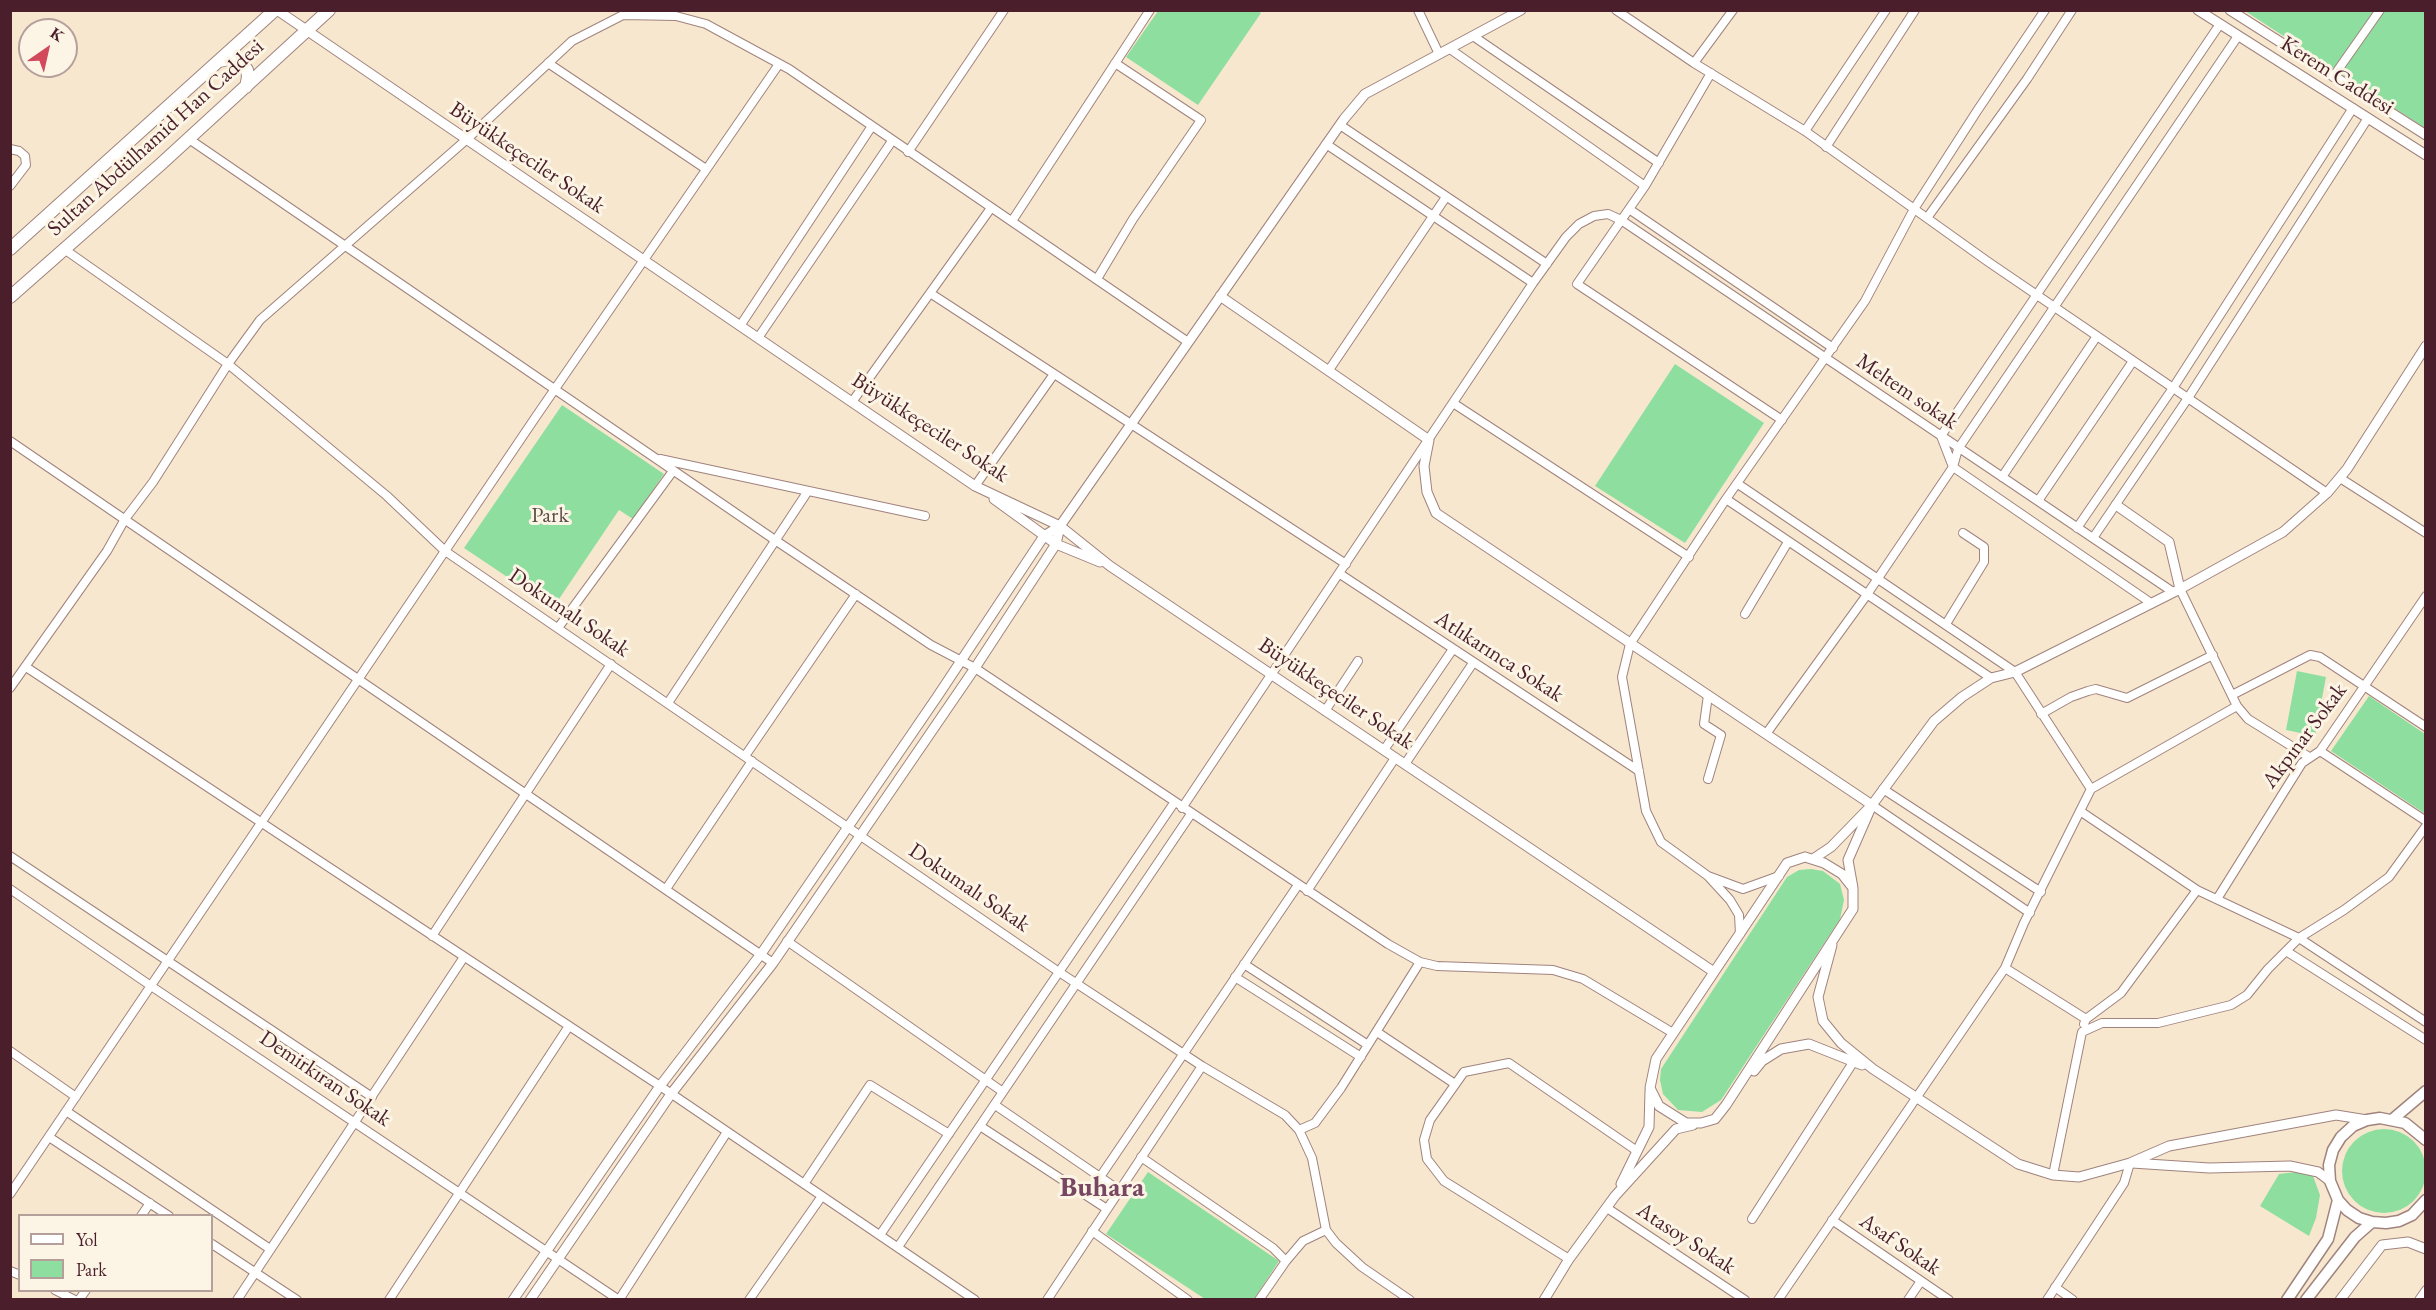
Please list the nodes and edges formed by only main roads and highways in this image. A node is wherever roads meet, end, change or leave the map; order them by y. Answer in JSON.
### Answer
{"nodes":[{"id":1,"x":276,"y":10,"type":"edge"},
{"id":2,"x":329,"y":10,"type":"edge"},
{"id":3,"x":219,"y":61,"type":"junction"},
{"id":4,"x":246,"y":87,"type":"junction"},
{"id":5,"x":10,"y":249,"type":"edge"},
{"id":6,"x":10,"y":297,"type":"edge"},
{"id":7,"x":2426,"y":1091,"type":"edge"},
{"id":8,"x":2393,"y":1119,"type":"junction"},
{"id":9,"x":2425,"y":1140,"type":"edge"},
{"id":10,"x":2338,"y":1200,"type":"junction"},
{"id":11,"x":2426,"y":1200,"type":"edge"},
{"id":12,"x":2412,"y":1215,"type":"junction"},
{"id":13,"x":2426,"y":1217,"type":"edge"},
{"id":14,"x":2372,"y":1222,"type":"junction"},
{"id":15,"x":2287,"y":1299,"type":"edge"},
{"id":16,"x":2306,"y":1299,"type":"edge"}],
"edges":[{"from":1,"to":3,"type":"main road","name":"Sultan Abdülhamid Han Caddesi"},
{"from":2,"to":4,"type":"main road","name":"Sultan Abdülhamid Han Caddesi"},
{"from":3,"to":4,"type":"main road"},
{"from":3,"to":5,"type":"main road","name":"Sultan Abdülhamid Han Caddesi"},
{"from":4,"to":6,"type":"main road","name":"Sultan Abdülhamid Han Caddesi"},
{"from":7,"to":8,"type":"main road"},
{"from":8,"to":9,"type":"main road"},
{"from":8,"to":10,"type":"main road"},
{"from":10,"to":14,"type":"main road"},
{"from":10,"to":15,"type":"main road"},
{"from":11,"to":12,"type":"main road"},
{"from":12,"to":13,"type":"main road"},
{"from":12,"to":14,"type":"main road"},
{"from":14,"to":16,"type":"main road"}]}
